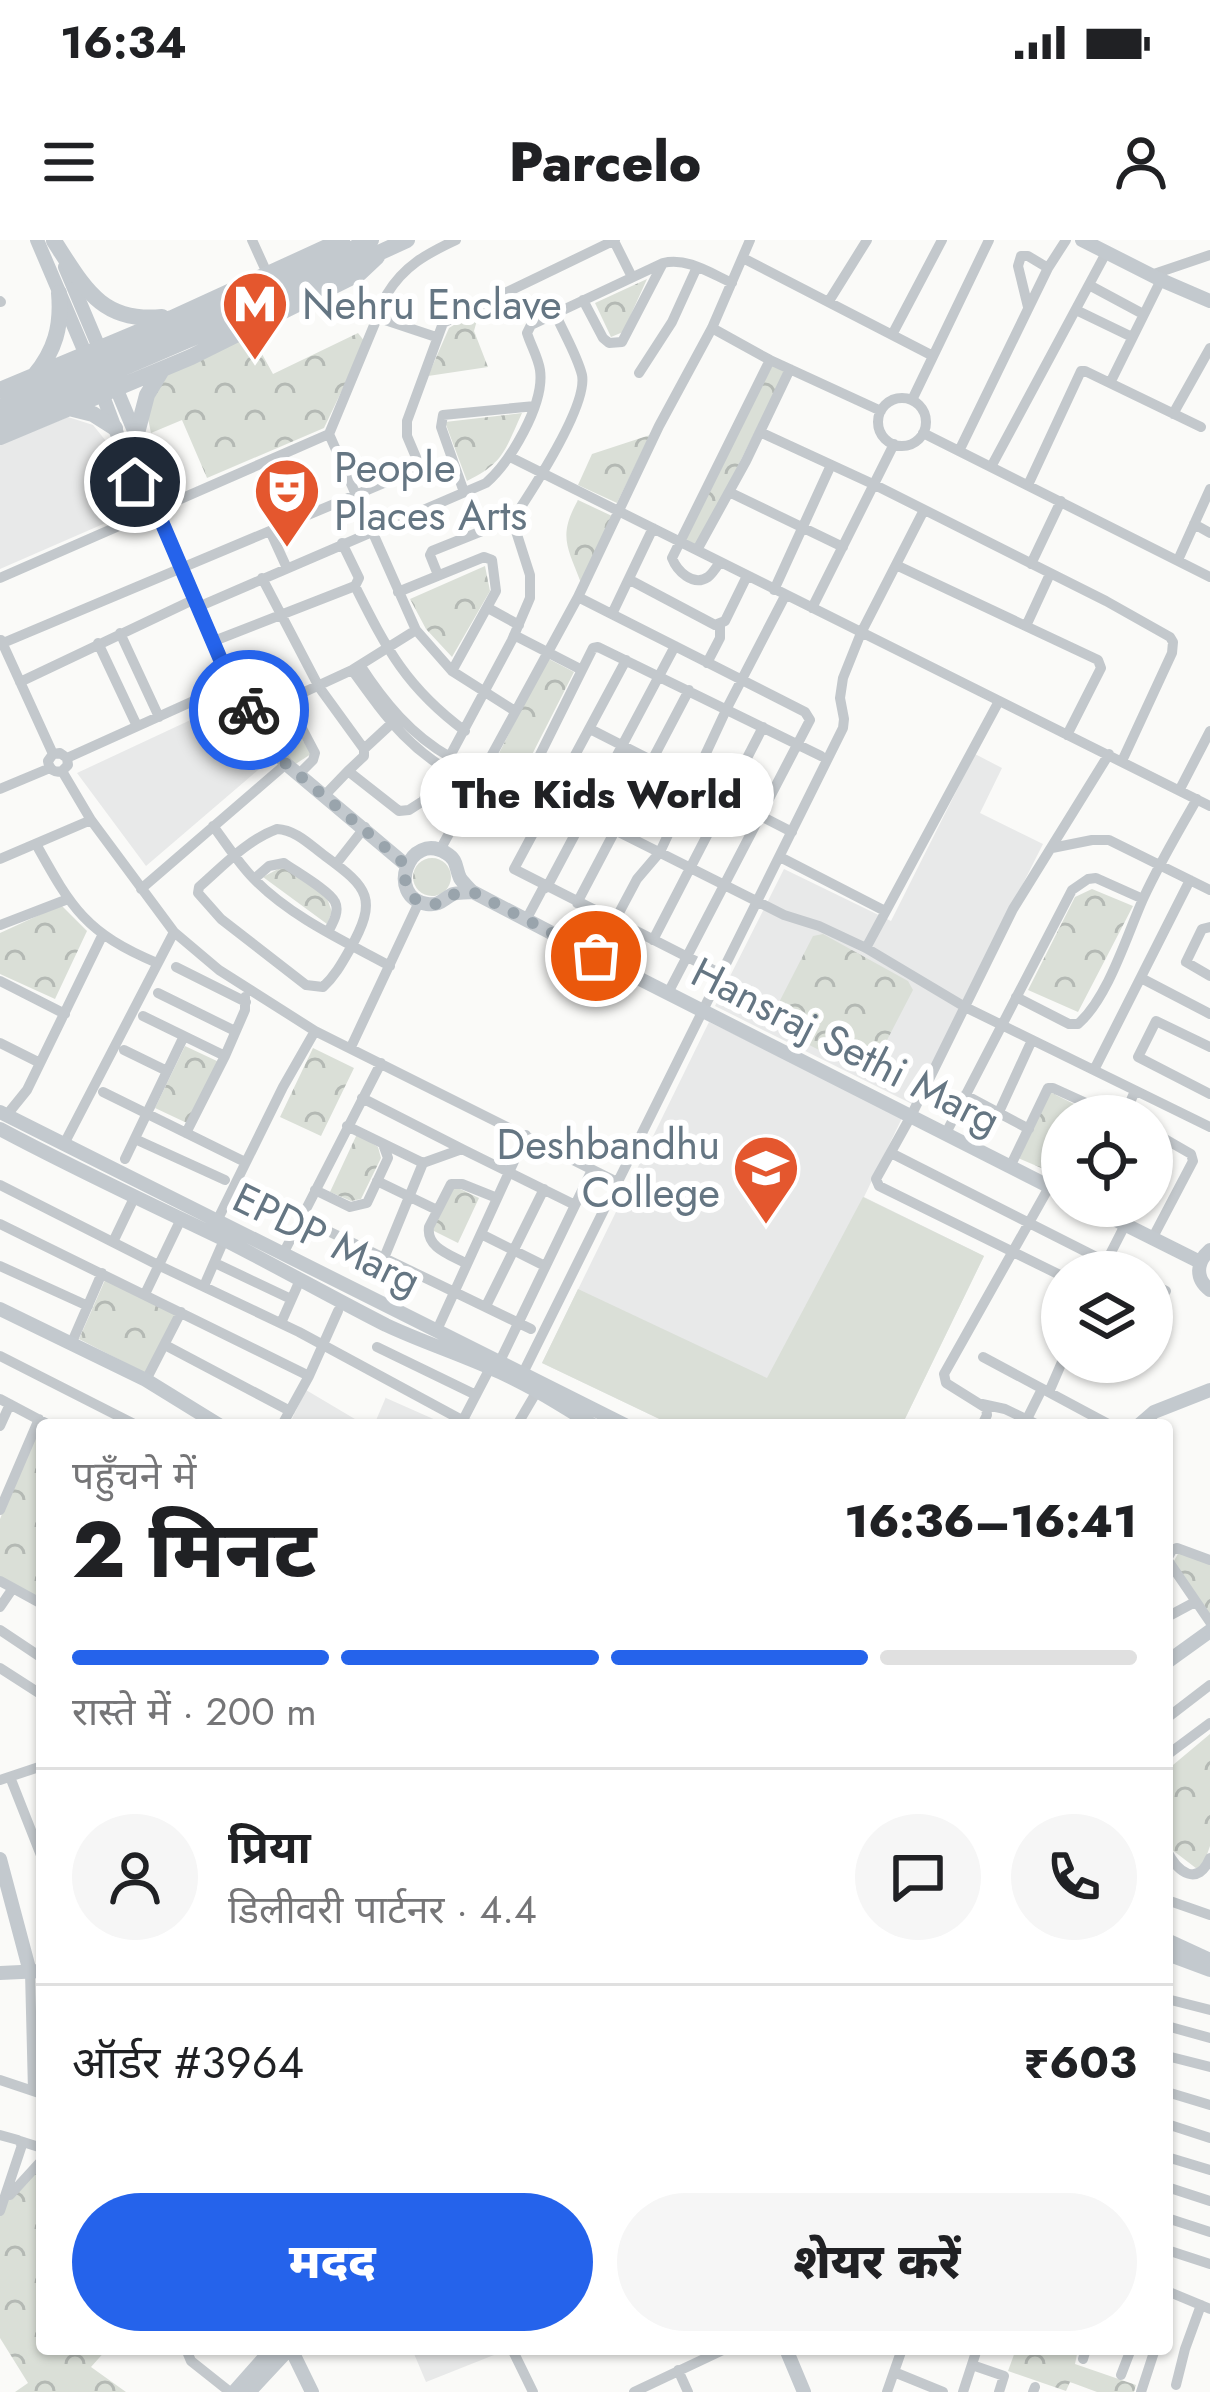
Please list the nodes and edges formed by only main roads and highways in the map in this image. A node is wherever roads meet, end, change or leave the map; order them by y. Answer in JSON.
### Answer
{"nodes":[{"id":1,"x":407,"y":240,"type":"edge"},
{"id":2,"x":54,"y":241,"type":"edge"},
{"id":3,"x":379,"y":244,"type":"edge"},
{"id":4,"x":344,"y":253,"type":"edge"},
{"id":5,"x":59,"y":293,"type":"road end"},
{"id":6,"x":177,"y":316,"type":"junction"},
{"id":7,"x":191,"y":357,"type":"junction"},
{"id":8,"x":163,"y":369,"type":"junction"},
{"id":9,"x":33,"y":377,"type":"junction"},
{"id":10,"x":0,"y":393,"type":"edge"},
{"id":11,"x":0,"y":407,"type":"edge"},
{"id":12,"x":69,"y":408,"type":"junction"},
{"id":13,"x":0,"y":421,"type":"edge"},
{"id":14,"x":116,"y":428,"type":"road end"},
{"id":15,"x":0,"y":437,"type":"edge"},
{"id":16,"x":136,"y":437,"type":"road end"}],
"edges":[{"from":1,"to":3,"type":"main road"},
{"from":2,"to":6,"type":"main road"},
{"from":3,"to":4,"type":"main road"},
{"from":3,"to":7,"type":"main road"},
{"from":4,"to":6,"type":"main road"},
{"from":4,"to":11,"type":"main road"},
{"from":4,"to":13,"type":"main road"},
{"from":5,"to":9,"type":"main road"},
{"from":6,"to":7,"type":"main road"},
{"from":6,"to":9,"type":"main road"},
{"from":7,"to":8,"type":"main road"},
{"from":8,"to":12,"type":"main road"},
{"from":8,"to":16,"type":"main road"},
{"from":9,"to":10,"type":"main road"},
{"from":10,"to":15,"type":"main road"},
{"from":12,"to":14,"type":"main road"},
{"from":12,"to":15,"type":"main road"}]}
